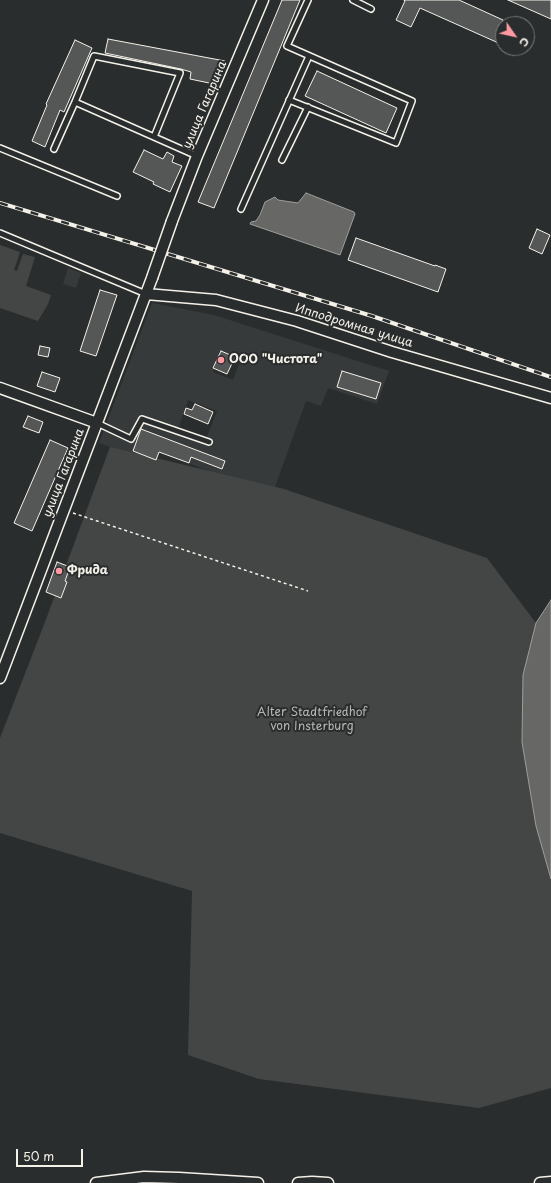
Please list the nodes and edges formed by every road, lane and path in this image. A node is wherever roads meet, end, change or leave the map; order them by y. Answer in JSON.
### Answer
{"nodes":[{"id":1,"x":262,"y":0,"type":"edge"},
{"id":2,"x":308,"y":0,"type":"edge"},
{"id":3,"x":354,"y":0,"type":"edge"},
{"id":4,"x":371,"y":9,"type":"dead end"},
{"id":5,"x":309,"y":56,"type":"junction"},
{"id":6,"x":290,"y":100,"type":"junction"},
{"id":7,"x":75,"y":102,"type":"junction"},
{"id":8,"x":308,"y":107,"type":"junction"},
{"id":9,"x":154,"y":137,"type":"junction"},
{"id":10,"x":0,"y":148,"type":"edge"},
{"id":11,"x":54,"y":149,"type":"dead end"},
{"id":12,"x":197,"y":156,"type":"junction"},
{"id":13,"x":282,"y":160,"type":"dead end"},
{"id":14,"x":117,"y":196,"type":"dead end"},
{"id":15,"x":241,"y":209,"type":"dead end"},
{"id":16,"x":0,"y":233,"type":"edge"},
{"id":17,"x":146,"y":294,"type":"junction"},
{"id":18,"x":0,"y":388,"type":"edge"},
{"id":19,"x":551,"y":398,"type":"edge"},
{"id":20,"x":97,"y":424,"type":"junction"},
{"id":21,"x":209,"y":442,"type":"dead end"},
{"id":22,"x":64,"y":510,"type":"junction"},
{"id":23,"x":308,"y":591,"type":"dead end"},
{"id":24,"x":0,"y":678,"type":"edge"},
{"id":25,"x":551,"y":1182,"type":"edge"},
{"id":26,"x":96,"y":1183,"type":"edge"},
{"id":27,"x":258,"y":1183,"type":"edge"},
{"id":28,"x":298,"y":1183,"type":"edge"},
{"id":29,"x":328,"y":1183,"type":"edge"},
{"id":30,"x":540,"y":1183,"type":"edge"}],
"edges":[{"from":1,"to":12,"type":"street","name":"улица Гагарина"},
{"from":2,"to":5,"type":"lane"},
{"from":3,"to":4,"type":"lane"},
{"from":5,"to":6,"type":"lane"},
{"from":5,"to":8,"type":"lane"},
{"from":6,"to":8,"type":"lane"},
{"from":6,"to":15,"type":"lane"},
{"from":7,"to":9,"type":"lane"},
{"from":7,"to":9,"type":"lane"},
{"from":7,"to":11,"type":"lane"},
{"from":8,"to":13,"type":"lane"},
{"from":9,"to":12,"type":"lane"},
{"from":10,"to":14,"type":"lane"},
{"from":12,"to":17,"type":"street","name":"улица Гагарина","bridge":true},
{"from":16,"to":17,"type":"lane"},
{"from":17,"to":19,"type":"street","name":"Ипподромная улица"},
{"from":17,"to":20,"type":"street","name":"улица Гагарина"},
{"from":18,"to":20,"type":"street"},
{"from":20,"to":21,"type":"lane"},
{"from":20,"to":22,"type":"street","name":"улица Гагарина"},
{"from":22,"to":23,"type":"path"},
{"from":22,"to":24,"type":"street","name":"улица Гагарина"},
{"from":25,"to":30,"type":"street"},
{"from":26,"to":27,"type":"street"},
{"from":28,"to":29,"type":"street"}]}
